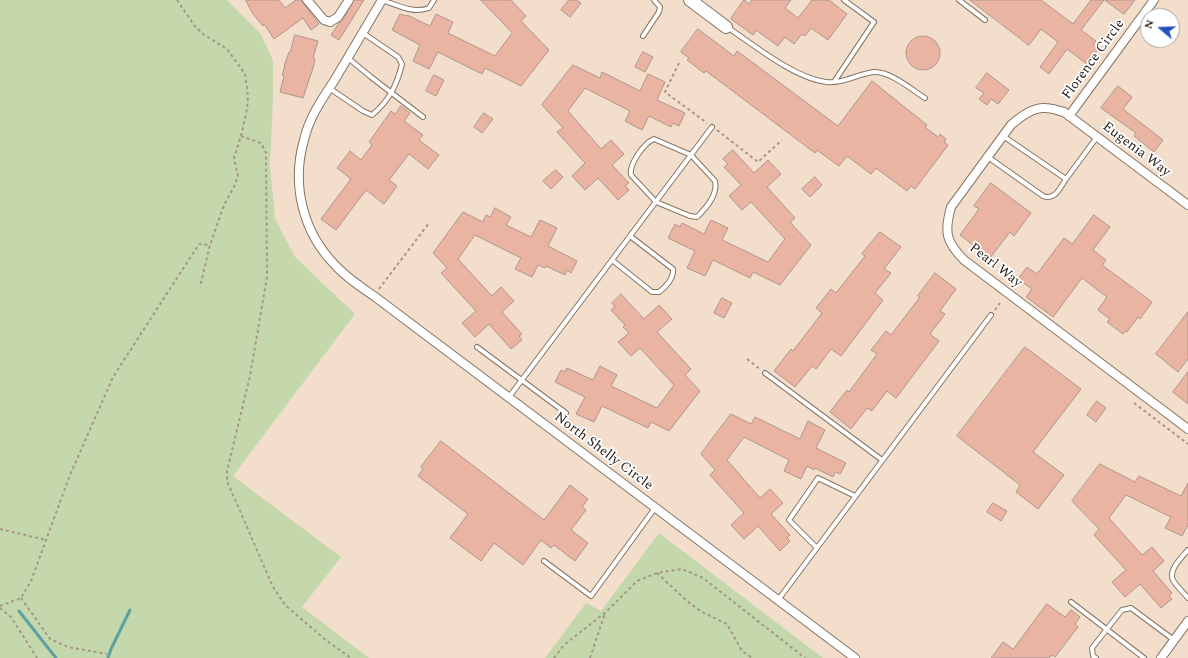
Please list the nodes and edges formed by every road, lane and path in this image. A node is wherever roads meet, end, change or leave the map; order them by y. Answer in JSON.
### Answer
{"nodes":[{"id":1,"x":177,"y":0,"type":"edge"},
{"id":2,"x":307,"y":0,"type":"edge"},
{"id":3,"x":349,"y":0,"type":"edge"},
{"id":4,"x":382,"y":0,"type":"edge"},
{"id":5,"x":434,"y":0,"type":"edge"},
{"id":6,"x":654,"y":0,"type":"edge"},
{"id":7,"x":690,"y":0,"type":"edge"},
{"id":8,"x":844,"y":0,"type":"edge"},
{"id":9,"x":959,"y":0,"type":"edge"},
{"id":10,"x":1154,"y":0,"type":"edge"},
{"id":11,"x":985,"y":20,"type":"dead end"},
{"id":12,"x":726,"y":27,"type":"joint"},
{"id":13,"x":362,"y":33,"type":"junction"},
{"id":14,"x":643,"y":36,"type":"dead end"},
{"id":15,"x":347,"y":57,"type":"junction"},
{"id":16,"x":834,"y":82,"type":"junction"},
{"id":17,"x":329,"y":88,"type":"junction"},
{"id":18,"x":391,"y":93,"type":"junction"},
{"id":19,"x":925,"y":98,"type":"dead end"},
{"id":20,"x":1069,"y":116,"type":"junction"},
{"id":21,"x":423,"y":117,"type":"dead end"},
{"id":22,"x":712,"y":127,"type":"dead end"},
{"id":23,"x":241,"y":136,"type":"junction"},
{"id":24,"x":1004,"y":136,"type":"junction"},
{"id":25,"x":1097,"y":137,"type":"junction"},
{"id":26,"x":691,"y":155,"type":"junction"},
{"id":27,"x":988,"y":157,"type":"junction"},
{"id":28,"x":1066,"y":180,"type":"junction"},
{"id":29,"x":656,"y":202,"type":"junction"},
{"id":30,"x":1188,"y":205,"type":"edge"},
{"id":31,"x":429,"y":222,"type":"dead end"},
{"id":32,"x":630,"y":236,"type":"junction"},
{"id":33,"x":210,"y":245,"type":"junction"},
{"id":34,"x":612,"y":260,"type":"junction"},
{"id":35,"x":200,"y":287,"type":"dead end"},
{"id":36,"x":374,"y":296,"type":"junction"},
{"id":37,"x":991,"y":315,"type":"dead end"},
{"id":38,"x":477,"y":347,"type":"dead end"},
{"id":39,"x":747,"y":360,"type":"dead end"},
{"id":40,"x":765,"y":373,"type":"joint"},
{"id":41,"x":522,"y":380,"type":"junction"},
{"id":42,"x":509,"y":398,"type":"junction"},
{"id":43,"x":1134,"y":403,"type":"dead end"},
{"id":44,"x":566,"y":413,"type":"dead end"},
{"id":45,"x":1188,"y":429,"type":"edge"},
{"id":46,"x":1188,"y":444,"type":"edge"},
{"id":47,"x":882,"y":460,"type":"junction"},
{"id":48,"x":855,"y":496,"type":"junction"},
{"id":49,"x":656,"y":508,"type":"junction"},
{"id":50,"x":0,"y":529,"type":"edge"},
{"id":51,"x":46,"y":540,"type":"junction"},
{"id":52,"x":817,"y":548,"type":"junction"},
{"id":53,"x":1188,"y":550,"type":"edge"},
{"id":54,"x":544,"y":561,"type":"dead end"},
{"id":55,"x":657,"y":573,"type":"junction"},
{"id":56,"x":21,"y":598,"type":"junction"},
{"id":57,"x":1188,"y":598,"type":"edge"},
{"id":58,"x":778,"y":600,"type":"junction"},
{"id":59,"x":1071,"y":602,"type":"dead end"},
{"id":60,"x":0,"y":607,"type":"edge"},
{"id":61,"x":606,"y":612,"type":"junction"},
{"id":62,"x":1188,"y":622,"type":"edge"},
{"id":63,"x":1107,"y":630,"type":"junction"},
{"id":64,"x":1174,"y":640,"type":"junction"},
{"id":65,"x":107,"y":654,"type":"dead end"},
{"id":66,"x":37,"y":658,"type":"edge"},
{"id":67,"x":351,"y":658,"type":"edge"},
{"id":68,"x":554,"y":658,"type":"edge"},
{"id":69,"x":590,"y":658,"type":"edge"},
{"id":70,"x":752,"y":658,"type":"edge"},
{"id":71,"x":805,"y":658,"type":"edge"},
{"id":72,"x":855,"y":658,"type":"edge"},
{"id":73,"x":1096,"y":658,"type":"edge"},
{"id":74,"x":1144,"y":658,"type":"edge"},
{"id":75,"x":1161,"y":658,"type":"edge"}],
"edges":[{"from":1,"to":23,"type":"path"},
{"from":2,"to":3,"type":"street"},
{"from":4,"to":5,"type":"lane"},
{"from":4,"to":13,"type":"street","name":"North Shelly Circle"},
{"from":6,"to":14,"type":"lane"},
{"from":7,"to":12,"type":"street"},
{"from":8,"to":16,"type":"lane"},
{"from":9,"to":11,"type":"lane"},
{"from":10,"to":20,"type":"street","name":"Florence Circle"},
{"from":12,"to":16,"type":"lane"},
{"from":13,"to":15,"type":"street","name":"North Shelly Circle"},
{"from":13,"to":18,"type":"lane"},
{"from":15,"to":17,"type":"street","name":"North Shelly Circle"},
{"from":15,"to":18,"type":"lane"},
{"from":16,"to":19,"type":"lane"},
{"from":17,"to":18,"type":"lane"},
{"from":17,"to":36,"type":"street","name":"North Shelly Circle"},
{"from":18,"to":21,"type":"lane"},
{"from":20,"to":24,"type":"street","name":"Pearl Way"},
{"from":20,"to":25,"type":"street","name":"Eugenia Way"},
{"from":22,"to":26,"type":"lane"},
{"from":23,"to":33,"type":"path"},
{"from":23,"to":67,"type":"path"},
{"from":24,"to":27,"type":"street","name":"Pearl Way"},
{"from":24,"to":28,"type":"lane"},
{"from":25,"to":28,"type":"lane"},
{"from":25,"to":30,"type":"street","name":"Eugenia Way"},
{"from":26,"to":29,"type":"lane"},
{"from":26,"to":29,"type":"lane"},
{"from":26,"to":29,"type":"lane"},
{"from":27,"to":28,"type":"lane"},
{"from":27,"to":45,"type":"street","name":"Pearl Way"},
{"from":29,"to":32,"type":"lane"},
{"from":31,"to":36,"type":"path"},
{"from":32,"to":34,"type":"lane"},
{"from":32,"to":34,"type":"lane"},
{"from":33,"to":35,"type":"path"},
{"from":33,"to":51,"type":"path"},
{"from":34,"to":41,"type":"lane"},
{"from":36,"to":42,"type":"street","name":"North Shelly Circle"},
{"from":37,"to":47,"type":"lane"},
{"from":38,"to":41,"type":"lane"},
{"from":39,"to":40,"type":"path"},
{"from":40,"to":47,"type":"lane"},
{"from":41,"to":42,"type":"lane"},
{"from":41,"to":44,"type":"lane"},
{"from":42,"to":49,"type":"street","name":"North Shelly Circle"},
{"from":43,"to":46,"type":"path"},
{"from":47,"to":48,"type":"lane"},
{"from":48,"to":52,"type":"lane"},
{"from":48,"to":52,"type":"lane"},
{"from":49,"to":54,"type":"lane"},
{"from":49,"to":58,"type":"street","name":"North Shelly Circle"},
{"from":50,"to":51,"type":"path"},
{"from":51,"to":56,"type":"path"},
{"from":52,"to":58,"type":"lane"},
{"from":53,"to":57,"type":"lane"},
{"from":55,"to":61,"type":"path"},
{"from":55,"to":70,"type":"path"},
{"from":55,"to":71,"type":"path"},
{"from":56,"to":60,"type":"path"},
{"from":56,"to":65,"type":"path"},
{"from":58,"to":72,"type":"street","name":"North Shelly Circle"},
{"from":59,"to":63,"type":"lane"},
{"from":60,"to":66,"type":"path"},
{"from":61,"to":68,"type":"path"},
{"from":61,"to":69,"type":"path"},
{"from":62,"to":64,"type":"street"},
{"from":63,"to":64,"type":"lane"},
{"from":63,"to":73,"type":"lane"},
{"from":63,"to":74,"type":"lane"},
{"from":64,"to":75,"type":"street"}]}
